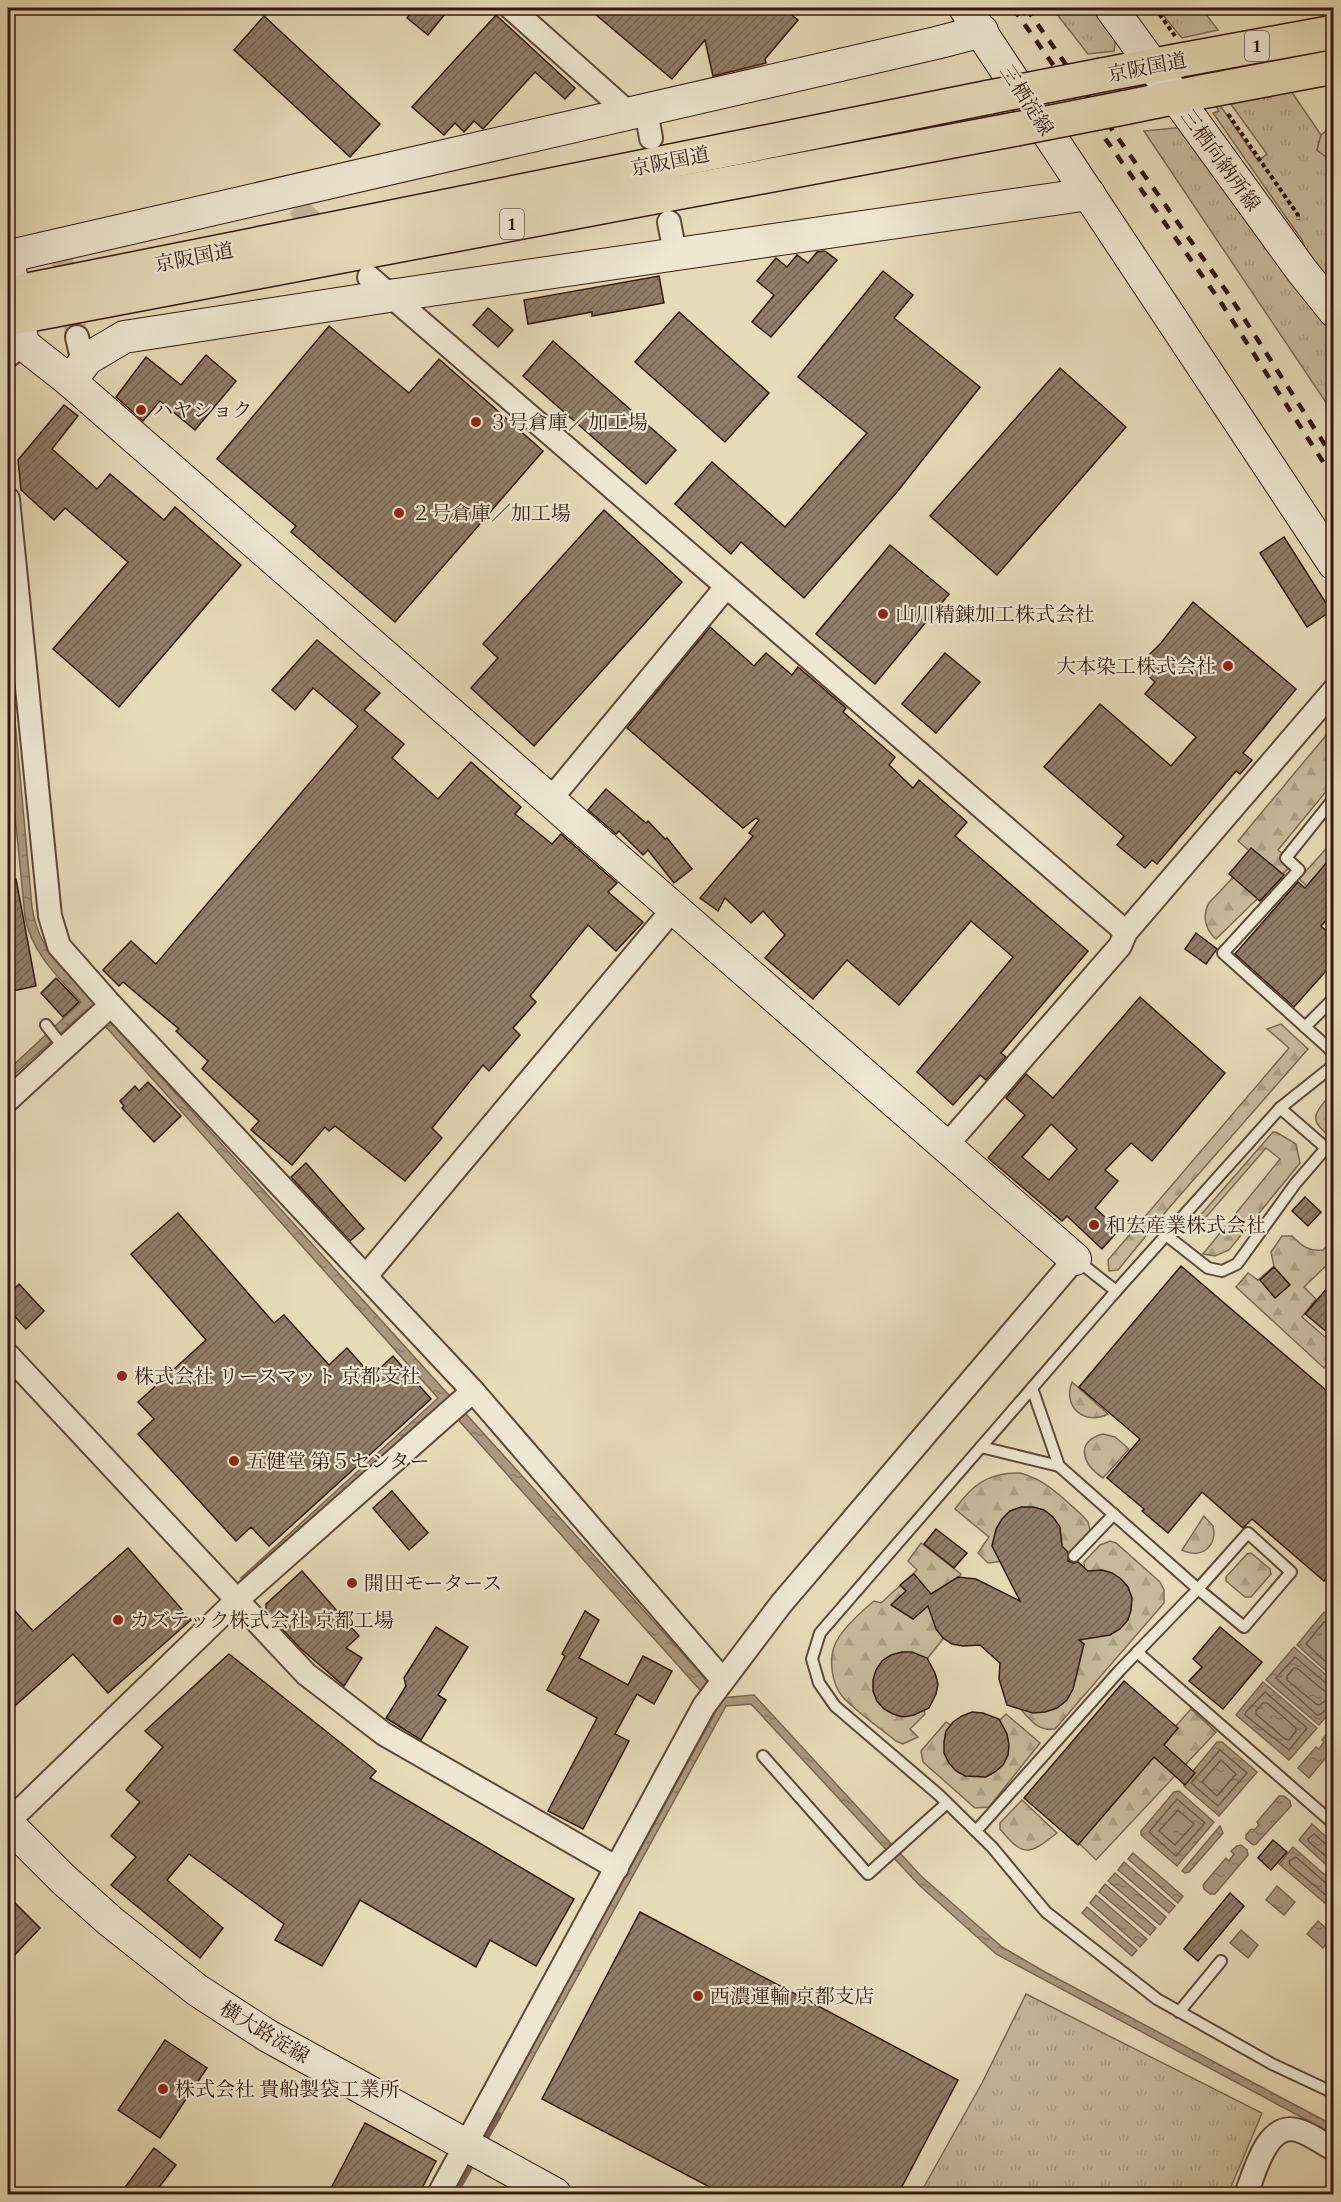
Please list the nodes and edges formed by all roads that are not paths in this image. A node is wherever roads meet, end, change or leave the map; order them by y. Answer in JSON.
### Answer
{"nodes":[{"id":1,"x":511,"y":8,"type":"edge"},
{"id":2,"x":1111,"y":8,"type":"edge"},
{"id":3,"x":973,"y":19,"type":"edge"},
{"id":4,"x":1334,"y":32,"type":"edge"},
{"id":5,"x":1172,"y":57,"type":"junction"},
{"id":6,"x":1334,"y":67,"type":"edge"},
{"id":7,"x":1201,"y":100,"type":"junction"},
{"id":8,"x":643,"y":121,"type":"junction"},
{"id":9,"x":1089,"y":194,"type":"junction"},
{"id":10,"x":669,"y":222,"type":"dead end"},
{"id":11,"x":675,"y":253,"type":"junction"},
{"id":12,"x":379,"y":286,"type":"junction"},
{"id":13,"x":12,"y":307,"type":"edge"},
{"id":14,"x":1334,"y":311,"type":"edge"},
{"id":15,"x":78,"y":359,"type":"junction"},
{"id":16,"x":8,"y":499,"type":"edge"},
{"id":17,"x":1334,"y":564,"type":"edge"},
{"id":18,"x":726,"y":587,"type":"junction"},
{"id":19,"x":14,"y":663,"type":"edge"},
{"id":20,"x":1334,"y":690,"type":"edge"},
{"id":21,"x":1334,"y":798,"type":"edge"},
{"id":22,"x":550,"y":800,"type":"junction"},
{"id":23,"x":674,"y":908,"type":"junction"},
{"id":24,"x":1126,"y":932,"type":"junction"},
{"id":25,"x":1334,"y":998,"type":"edge"},
{"id":26,"x":103,"y":1012,"type":"junction"},
{"id":27,"x":47,"y":1027,"type":"dead end"},
{"id":28,"x":1305,"y":1027,"type":"junction"},
{"id":29,"x":60,"y":1043,"type":"junction"},
{"id":30,"x":1334,"y":1053,"type":"edge"},
{"id":31,"x":1334,"y":1065,"type":"edge"},
{"id":32,"x":8,"y":1100,"type":"edge"},
{"id":33,"x":1280,"y":1108,"type":"junction"},
{"id":34,"x":946,"y":1146,"type":"junction"},
{"id":35,"x":1330,"y":1152,"type":"edge"},
{"id":36,"x":1166,"y":1235,"type":"junction"},
{"id":37,"x":1075,"y":1259,"type":"junction"},
{"id":38,"x":366,"y":1276,"type":"junction"},
{"id":39,"x":1116,"y":1291,"type":"junction"},
{"id":40,"x":8,"y":1355,"type":"edge"},
{"id":41,"x":1032,"y":1388,"type":"junction"},
{"id":42,"x":470,"y":1395,"type":"junction"},
{"id":43,"x":981,"y":1447,"type":"junction"},
{"id":44,"x":1059,"y":1466,"type":"junction"},
{"id":45,"x":1114,"y":1514,"type":"junction"},
{"id":46,"x":1074,"y":1556,"type":"dead end"},
{"id":47,"x":1198,"y":1589,"type":"junction"},
{"id":48,"x":237,"y":1600,"type":"junction"},
{"id":49,"x":1137,"y":1652,"type":"junction"},
{"id":50,"x":713,"y":1692,"type":"junction"},
{"id":51,"x":763,"y":1756,"type":"dead end"},
{"id":52,"x":946,"y":1803,"type":"junction"},
{"id":53,"x":8,"y":1823,"type":"edge"},
{"id":54,"x":1334,"y":1824,"type":"edge"},
{"id":55,"x":976,"y":1831,"type":"junction"},
{"id":56,"x":616,"y":1868,"type":"junction"},
{"id":57,"x":1221,"y":1961,"type":"dead end"},
{"id":58,"x":1179,"y":2012,"type":"junction"},
{"id":59,"x":1334,"y":2093,"type":"edge"},
{"id":60,"x":465,"y":2147,"type":"junction"},
{"id":61,"x":1334,"y":2149,"type":"edge"},
{"id":62,"x":439,"y":2194,"type":"edge"},
{"id":63,"x":555,"y":2194,"type":"edge"},
{"id":64,"x":1246,"y":2194,"type":"edge"}],
"edges":[{"from":1,"to":8,"type":"street"},
{"from":2,"to":5,"type":"street","name":"三栖向納所線"},
{"from":3,"to":8,"type":"street"},
{"from":3,"to":9,"type":"street","name":"三栖淀線"},
{"from":4,"to":5,"type":"highway","name":"京阪国道","number":"1","bridge":true},
{"from":5,"to":7,"type":"street","name":"三栖向納所線"},
{"from":5,"to":13,"type":"highway","name":"京阪国道","number":"1","bridge":true},
{"from":6,"to":7,"type":"highway","name":"京阪国道","number":"1","bridge":true},
{"from":7,"to":13,"type":"highway","name":"京阪国道","number":"1","bridge":true},
{"from":7,"to":14,"type":"street","name":"三栖向納所線"},
{"from":8,"to":13,"type":"street"},
{"from":9,"to":11,"type":"street"},
{"from":9,"to":17,"type":"street","name":"三栖淀線"},
{"from":10,"to":11,"type":"street"},
{"from":11,"to":12,"type":"street"},
{"from":12,"to":15,"type":"street"},
{"from":12,"to":18,"type":"street"},
{"from":13,"to":15,"type":"street"},
{"from":15,"to":22,"type":"street"},
{"from":16,"to":19,"type":"street"},
{"from":18,"to":22,"type":"street"},
{"from":18,"to":24,"type":"street"},
{"from":19,"to":26,"type":"street"},
{"from":20,"to":24,"type":"street"},
{"from":21,"to":28,"type":"lane"},
{"from":22,"to":23,"type":"street"},
{"from":23,"to":34,"type":"street"},
{"from":23,"to":38,"type":"street"},
{"from":24,"to":34,"type":"street"},
{"from":25,"to":28,"type":"lane"},
{"from":26,"to":29,"type":"street"},
{"from":26,"to":38,"type":"street"},
{"from":27,"to":29,"type":"lane"},
{"from":28,"to":30,"type":"lane"},
{"from":29,"to":32,"type":"street"},
{"from":31,"to":33,"type":"lane"},
{"from":33,"to":35,"type":"lane"},
{"from":33,"to":36,"type":"lane"},
{"from":34,"to":37,"type":"street"},
{"from":35,"to":36,"type":"lane"},
{"from":36,"to":39,"type":"lane"},
{"from":37,"to":39,"type":"lane"},
{"from":37,"to":50,"type":"street"},
{"from":38,"to":42,"type":"street"},
{"from":39,"to":41,"type":"lane"},
{"from":40,"to":48,"type":"street"},
{"from":41,"to":43,"type":"lane"},
{"from":41,"to":44,"type":"lane"},
{"from":42,"to":48,"type":"street"},
{"from":42,"to":50,"type":"street"},
{"from":43,"to":44,"type":"lane"},
{"from":43,"to":52,"type":"lane"},
{"from":44,"to":45,"type":"lane"},
{"from":45,"to":46,"type":"lane"},
{"from":45,"to":47,"type":"lane"},
{"from":47,"to":47,"type":"lane"},
{"from":47,"to":49,"type":"lane"},
{"from":48,"to":53,"type":"street"},
{"from":48,"to":56,"type":"street"},
{"from":49,"to":54,"type":"lane"},
{"from":49,"to":55,"type":"lane"},
{"from":50,"to":56,"type":"street"},
{"from":51,"to":52,"type":"lane"},
{"from":52,"to":55,"type":"lane"},
{"from":53,"to":60,"type":"street","name":"横大路淀線"},
{"from":55,"to":58,"type":"lane"},
{"from":56,"to":60,"type":"street"},
{"from":57,"to":58,"type":"lane"},
{"from":58,"to":59,"type":"lane"},
{"from":60,"to":62,"type":"street"},
{"from":60,"to":63,"type":"street","name":"横大路淀線"},
{"from":61,"to":64,"type":"street"}]}
